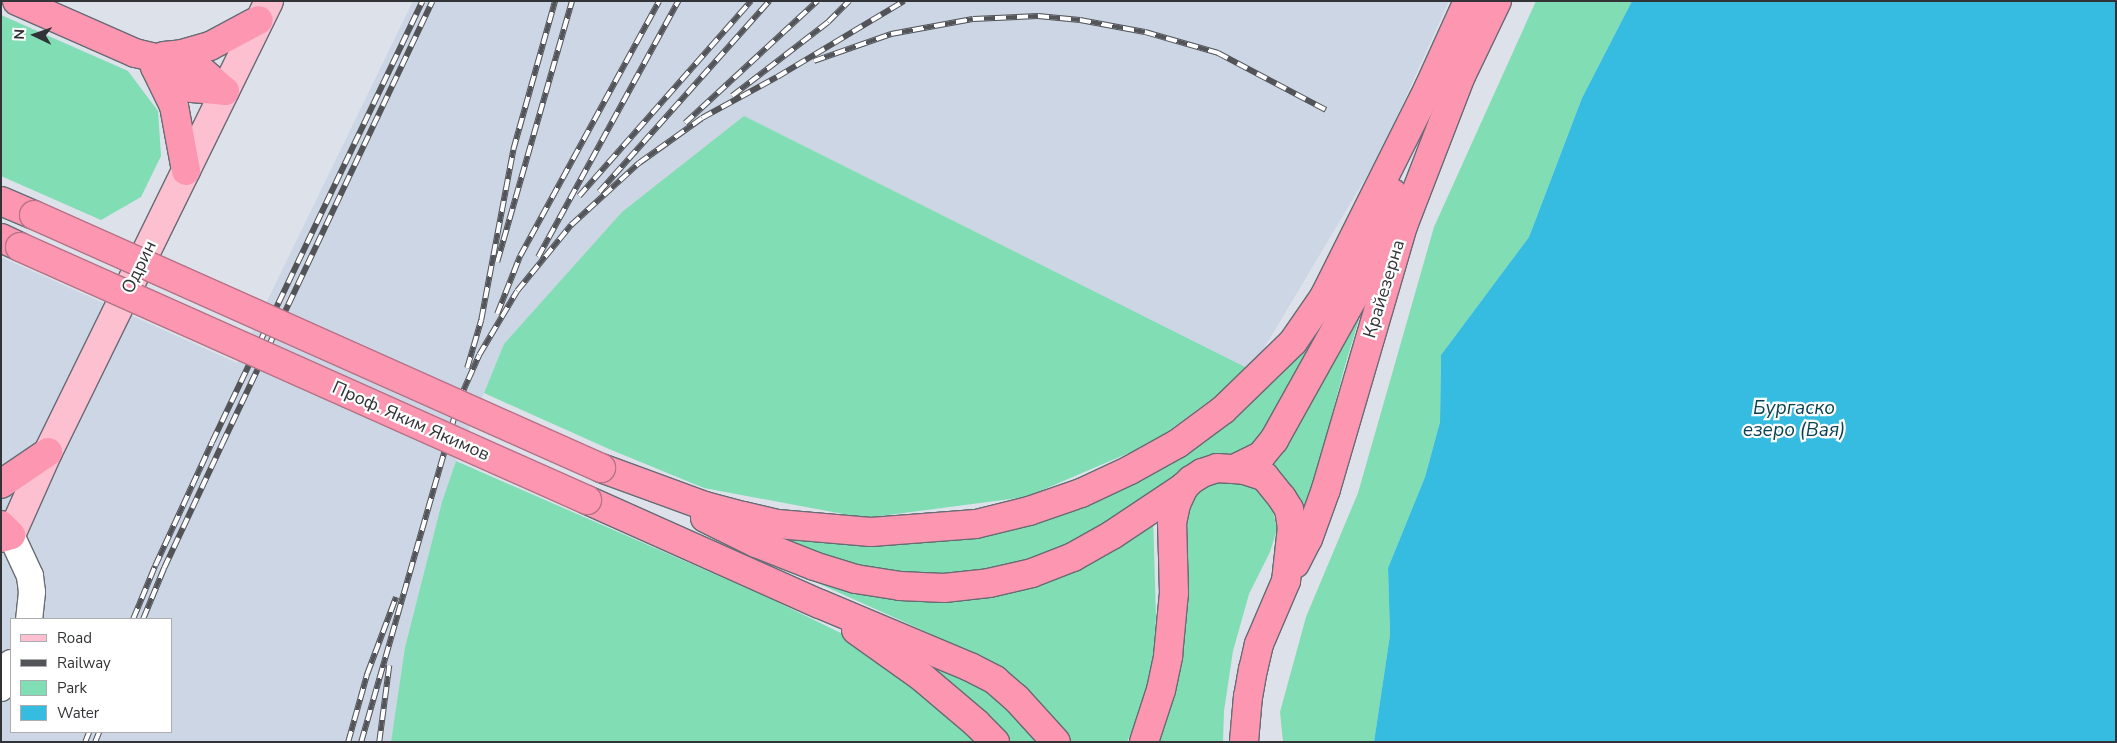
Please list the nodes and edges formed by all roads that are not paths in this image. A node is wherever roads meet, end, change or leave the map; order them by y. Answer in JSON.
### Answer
{"nodes":[{"id":1,"x":17,"y":1,"type":"edge"},
{"id":2,"x":1468,"y":1,"type":"edge"},
{"id":3,"x":1497,"y":1,"type":"edge"},
{"id":4,"x":264,"y":11,"type":"edge"},
{"id":5,"x":148,"y":59,"type":"junction"},
{"id":6,"x":1429,"y":87,"type":"junction"},
{"id":7,"x":224,"y":91,"type":"junction"},
{"id":8,"x":186,"y":171,"type":"junction"},
{"id":9,"x":1,"y":201,"type":"edge"},
{"id":10,"x":11,"y":242,"type":"edge"},
{"id":11,"x":48,"y":452,"type":"junction"},
{"id":12,"x":601,"y":468,"type":"junction"},
{"id":13,"x":1234,"y":469,"type":"junction"},
{"id":14,"x":1,"y":484,"type":"edge"},
{"id":15,"x":1184,"y":486,"type":"junction"},
{"id":16,"x":4,"y":538,"type":"edge"},
{"id":17,"x":1286,"y":581,"type":"junction"},
{"id":18,"x":820,"y":604,"type":"junction"},
{"id":19,"x":29,"y":618,"type":"edge"},
{"id":20,"x":10,"y":666,"type":"edge"},
{"id":21,"x":1,"y":688,"type":"edge"},
{"id":22,"x":995,"y":742,"type":"edge"},
{"id":23,"x":1056,"y":742,"type":"edge"},
{"id":24,"x":1144,"y":742,"type":"edge"},
{"id":25,"x":1244,"y":742,"type":"edge"}],
"edges":[{"from":1,"to":5,"type":"highway"},
{"from":2,"to":6,"type":"highway"},
{"from":3,"to":17,"type":"highway","name":"Крайезерна"},
{"from":4,"to":5,"type":"highway"},
{"from":4,"to":7,"type":"main road","name":"Одрин"},
{"from":5,"to":7,"type":"highway"},
{"from":5,"to":8,"type":"highway"},
{"from":6,"to":12,"type":"highway"},
{"from":6,"to":13,"type":"highway"},
{"from":7,"to":8,"type":"main road","name":"Одрин"},
{"from":8,"to":11,"type":"main road","name":"Одрин"},
{"from":9,"to":12,"type":"highway","name":"Проф. Яким Якимов","bridge":true},
{"from":10,"to":18,"type":"highway","name":"Проф. Яким Якимов","bridge":true},
{"from":11,"to":14,"type":"highway"},
{"from":11,"to":16,"type":"main road","name":"Одрин"},
{"from":12,"to":15,"type":"highway"},
{"from":13,"to":15,"type":"highway"},
{"from":13,"to":17,"type":"highway"},
{"from":15,"to":24,"type":"highway"},
{"from":16,"to":19,"type":"street","name":"Одрин"},
{"from":17,"to":25,"type":"highway"},
{"from":18,"to":22,"type":"highway"},
{"from":18,"to":23,"type":"highway"},
{"from":20,"to":21,"type":"street"}]}
